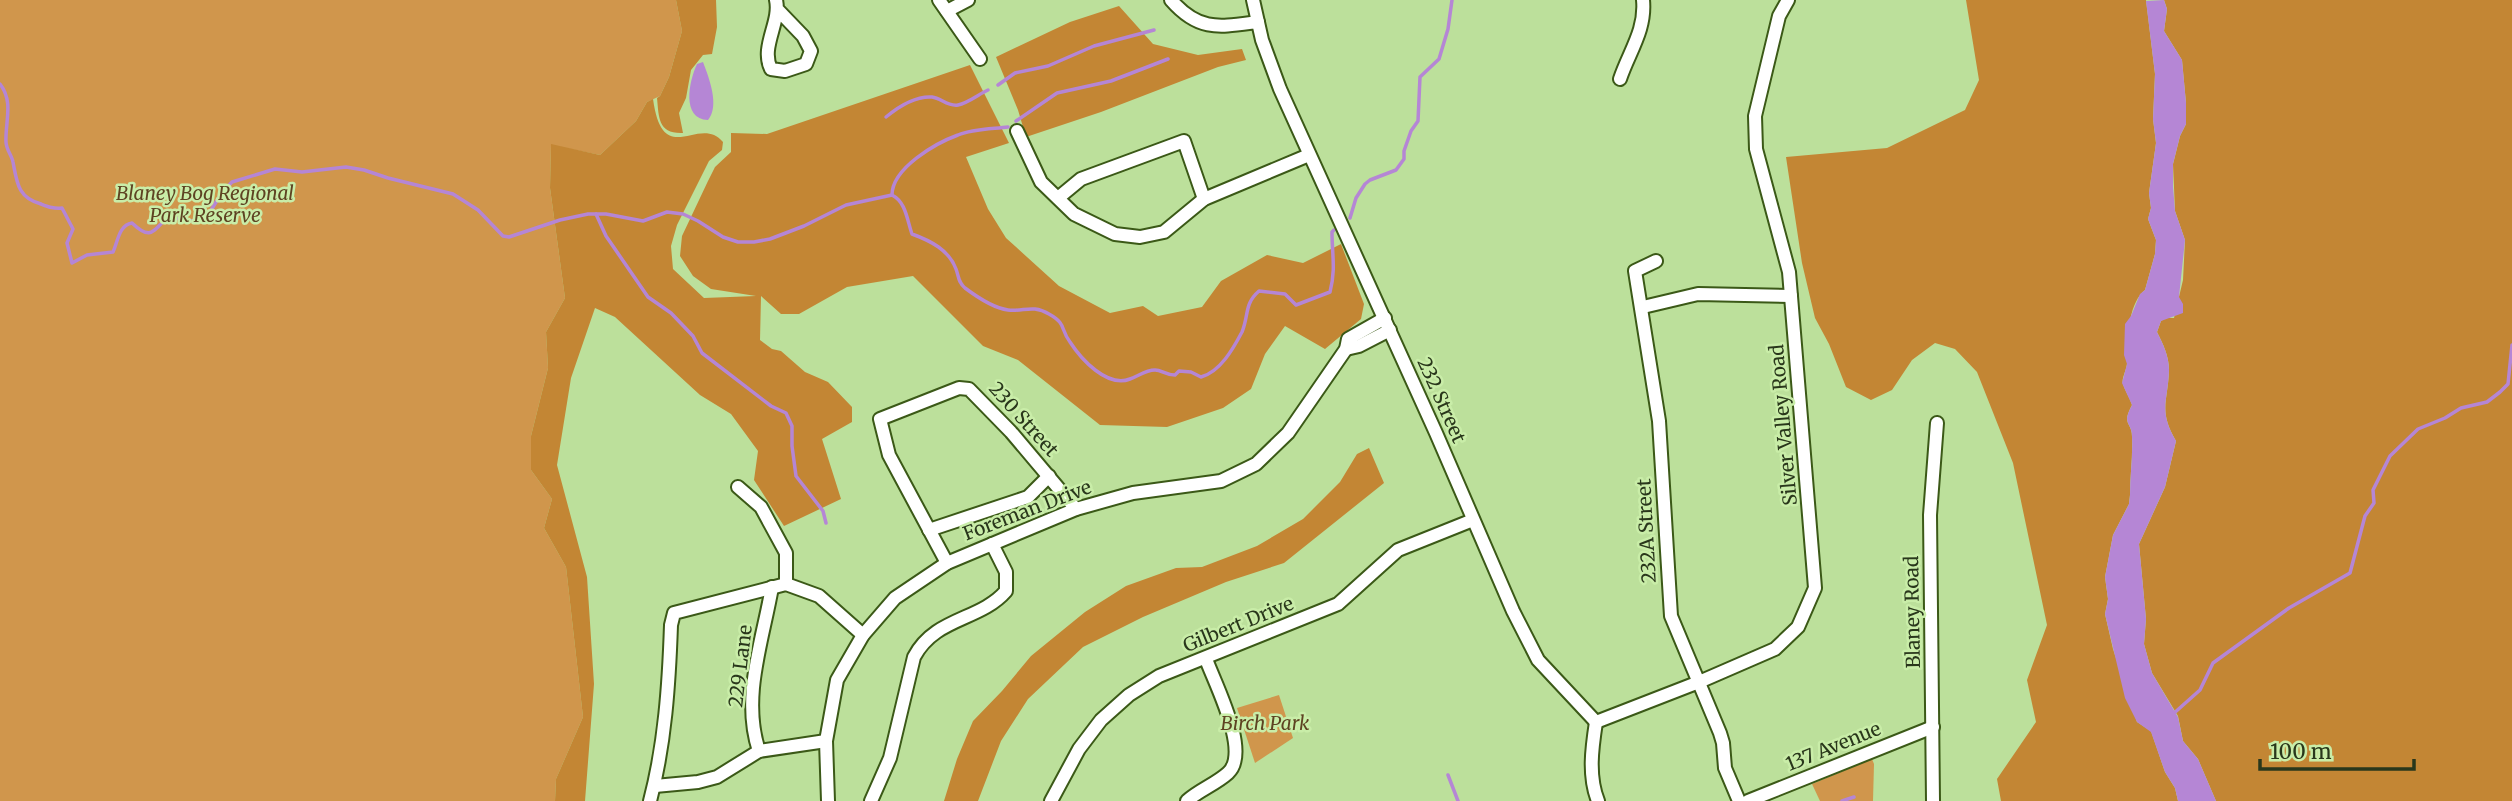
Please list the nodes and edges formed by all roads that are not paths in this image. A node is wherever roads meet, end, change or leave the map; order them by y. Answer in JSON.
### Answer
{"nodes":[{"id":1,"x":968,"y":0,"type":"edge"},
{"id":2,"x":1171,"y":0,"type":"edge"},
{"id":3,"x":1253,"y":0,"type":"edge"},
{"id":4,"x":1643,"y":0,"type":"edge"},
{"id":5,"x":1788,"y":0,"type":"edge"},
{"id":6,"x":777,"y":5,"type":"edge"},
{"id":7,"x":943,"y":5,"type":"edge"},
{"id":8,"x":1258,"y":22,"type":"junction"},
{"id":9,"x":981,"y":59,"type":"dead end"},
{"id":10,"x":1620,"y":79,"type":"dead end"},
{"id":11,"x":1017,"y":131,"type":"dead end"},
{"id":12,"x":1309,"y":155,"type":"junction"},
{"id":13,"x":1058,"y":198,"type":"junction"},
{"id":14,"x":1204,"y":199,"type":"junction"},
{"id":15,"x":1656,"y":261,"type":"dead end"},
{"id":16,"x":1791,"y":296,"type":"junction"},
{"id":17,"x":1643,"y":307,"type":"junction"},
{"id":18,"x":1387,"y":324,"type":"junction"},
{"id":19,"x":1937,"y":423,"type":"dead end"},
{"id":20,"x":1049,"y":476,"type":"junction"},
{"id":21,"x":738,"y":487,"type":"dead end"},
{"id":22,"x":1076,"y":509,"type":"junction"},
{"id":23,"x":1473,"y":520,"type":"junction"},
{"id":24,"x":929,"y":530,"type":"junction"},
{"id":25,"x":992,"y":544,"type":"junction"},
{"id":26,"x":947,"y":563,"type":"junction"},
{"id":27,"x":786,"y":584,"type":"junction"},
{"id":28,"x":772,"y":587,"type":"junction"},
{"id":29,"x":863,"y":635,"type":"junction"},
{"id":30,"x":1206,"y":659,"type":"junction"},
{"id":31,"x":1699,"y":682,"type":"junction"},
{"id":32,"x":1596,"y":722,"type":"junction"},
{"id":33,"x":1933,"y":726,"type":"junction"},
{"id":34,"x":825,"y":741,"type":"junction"},
{"id":35,"x":759,"y":751,"type":"junction"},
{"id":36,"x":655,"y":786,"type":"junction"},
{"id":37,"x":650,"y":801,"type":"edge"},
{"id":38,"x":828,"y":801,"type":"edge"},
{"id":39,"x":871,"y":801,"type":"edge"},
{"id":40,"x":1051,"y":801,"type":"edge"},
{"id":41,"x":1187,"y":801,"type":"edge"},
{"id":42,"x":1598,"y":801,"type":"edge"},
{"id":43,"x":1739,"y":801,"type":"edge"},
{"id":44,"x":1748,"y":801,"type":"edge"},
{"id":45,"x":1933,"y":801,"type":"edge"}],
"edges":[{"from":1,"to":7,"type":"street"},
{"from":2,"to":8,"type":"street"},
{"from":3,"to":8,"type":"street","name":"232 Street"},
{"from":4,"to":10,"type":"street"},
{"from":5,"to":16,"type":"street","name":"Silver Valley Road"},
{"from":6,"to":6,"type":"street"},
{"from":7,"to":9,"type":"street"},
{"from":8,"to":12,"type":"street","name":"232 Street"},
{"from":11,"to":13,"type":"street"},
{"from":12,"to":14,"type":"street"},
{"from":12,"to":18,"type":"street","name":"232 Street"},
{"from":13,"to":14,"type":"street"},
{"from":13,"to":14,"type":"street"},
{"from":15,"to":17,"type":"street","name":"232A Street"},
{"from":16,"to":17,"type":"street"},
{"from":16,"to":31,"type":"street","name":"Silver Valley Road"},
{"from":17,"to":31,"type":"street","name":"232A Street"},
{"from":18,"to":22,"type":"street","name":"Foreman Drive"},
{"from":18,"to":23,"type":"street","name":"232 Street"},
{"from":19,"to":33,"type":"street","name":"Blaney Road"},
{"from":20,"to":22,"type":"street","name":"230 Street"},
{"from":20,"to":24,"type":"street"},
{"from":20,"to":24,"type":"street","name":"230 Street"},
{"from":21,"to":27,"type":"street"},
{"from":22,"to":25,"type":"street","name":"Foreman Drive"},
{"from":23,"to":30,"type":"street","name":"Gilbert Drive"},
{"from":23,"to":32,"type":"street","name":"232 Street"},
{"from":24,"to":26,"type":"street"},
{"from":25,"to":26,"type":"street","name":"Foreman Drive"},
{"from":25,"to":39,"type":"street"},
{"from":26,"to":29,"type":"street","name":"Foreman Drive"},
{"from":27,"to":28,"type":"street"},
{"from":27,"to":29,"type":"street"},
{"from":28,"to":35,"type":"street","name":"229 Lane"},
{"from":28,"to":36,"type":"street"},
{"from":29,"to":34,"type":"street","name":"Foreman Drive"},
{"from":30,"to":40,"type":"street","name":"Gilbert Drive"},
{"from":30,"to":41,"type":"street"},
{"from":31,"to":32,"type":"street","name":"Silver Valley Road"},
{"from":31,"to":43,"type":"street","name":"232A Street"},
{"from":32,"to":42,"type":"street"},
{"from":33,"to":44,"type":"street","name":"137 Avenue"},
{"from":33,"to":45,"type":"street","name":"Blaney Road"},
{"from":34,"to":35,"type":"street"},
{"from":34,"to":38,"type":"street","name":"Foreman Drive"},
{"from":35,"to":36,"type":"street"},
{"from":36,"to":37,"type":"street"}]}
